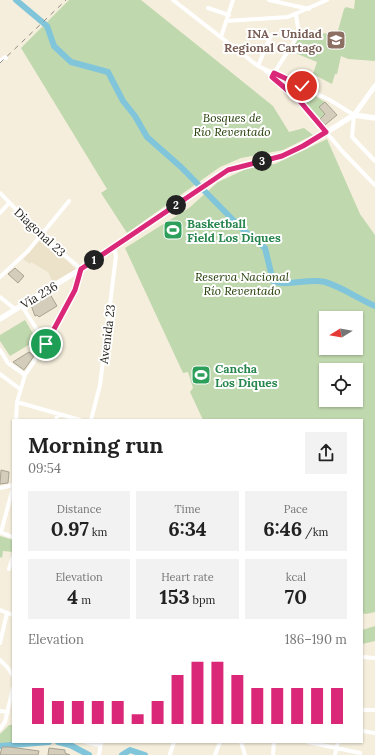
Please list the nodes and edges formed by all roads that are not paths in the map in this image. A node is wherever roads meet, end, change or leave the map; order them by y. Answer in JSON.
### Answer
{"nodes":[{"id":1,"x":173,"y":0,"type":"edge"},
{"id":2,"x":233,"y":0,"type":"edge"},
{"id":3,"x":269,"y":0,"type":"edge"},
{"id":4,"x":327,"y":0,"type":"edge"},
{"id":5,"x":208,"y":8,"type":"dead end"},
{"id":6,"x":310,"y":9,"type":"junction"},
{"id":7,"x":229,"y":15,"type":"junction"},
{"id":8,"x":296,"y":15,"type":"junction"},
{"id":9,"x":227,"y":21,"type":"junction"},
{"id":10,"x":271,"y":35,"type":"dead end"},
{"id":11,"x":221,"y":37,"type":"junction"},
{"id":12,"x":6,"y":58,"type":"dead end"},
{"id":13,"x":0,"y":61,"type":"edge"},
{"id":14,"x":258,"y":66,"type":"junction"},
{"id":15,"x":264,"y":69,"type":"junction"},
{"id":16,"x":274,"y":73,"type":"junction"},
{"id":17,"x":272,"y":77,"type":"junction"},
{"id":18,"x":375,"y":86,"type":"edge"},
{"id":19,"x":354,"y":115,"type":"junction"},
{"id":20,"x":375,"y":118,"type":"edge"},
{"id":21,"x":326,"y":132,"type":"junction"},
{"id":22,"x":375,"y":161,"type":"edge"},
{"id":23,"x":375,"y":185,"type":"edge"},
{"id":24,"x":0,"y":193,"type":"edge"},
{"id":25,"x":69,"y":201,"type":"dead end"},
{"id":26,"x":9,"y":203,"type":"junction"},
{"id":27,"x":0,"y":213,"type":"edge"},
{"id":28,"x":41,"y":235,"type":"junction"},
{"id":29,"x":114,"y":247,"type":"junction"},
{"id":30,"x":81,"y":269,"type":"junction"},
{"id":31,"x":0,"y":276,"type":"edge"},
{"id":32,"x":0,"y":297,"type":"edge"},
{"id":33,"x":22,"y":306,"type":"junction"},
{"id":34,"x":15,"y":310,"type":"junction"},
{"id":35,"x":0,"y":319,"type":"edge"},
{"id":36,"x":46,"y":344,"type":"junction"},
{"id":37,"x":0,"y":350,"type":"edge"},
{"id":38,"x":0,"y":374,"type":"edge"},
{"id":39,"x":25,"y":375,"type":"junction"},
{"id":40,"x":20,"y":389,"type":"junction"},
{"id":41,"x":17,"y":402,"type":"junction"},
{"id":42,"x":58,"y":414,"type":"junction"},
{"id":43,"x":16,"y":419,"type":"edge"},
{"id":44,"x":56,"y":419,"type":"edge"},
{"id":45,"x":76,"y":419,"type":"edge"},
{"id":46,"x":92,"y":419,"type":"edge"},
{"id":47,"x":12,"y":487,"type":"edge"},
{"id":48,"x":0,"y":488,"type":"edge"},
{"id":49,"x":12,"y":491,"type":"edge"},
{"id":50,"x":5,"y":521,"type":"junction"},
{"id":51,"x":0,"y":524,"type":"edge"},
{"id":52,"x":0,"y":532,"type":"edge"},
{"id":53,"x":12,"y":537,"type":"edge"},
{"id":54,"x":12,"y":560,"type":"edge"},
{"id":55,"x":9,"y":569,"type":"dead end"},
{"id":56,"x":0,"y":610,"type":"edge"},
{"id":57,"x":7,"y":613,"type":"junction"},
{"id":58,"x":12,"y":615,"type":"edge"},
{"id":59,"x":0,"y":643,"type":"edge"},
{"id":60,"x":363,"y":657,"type":"edge"},
{"id":61,"x":375,"y":658,"type":"edge"},
{"id":62,"x":0,"y":660,"type":"edge"},
{"id":63,"x":12,"y":675,"type":"edge"},
{"id":64,"x":12,"y":693,"type":"edge"},
{"id":65,"x":363,"y":710,"type":"edge"},
{"id":66,"x":375,"y":710,"type":"edge"},
{"id":67,"x":0,"y":711,"type":"edge"},
{"id":68,"x":8,"y":712,"type":"junction"},
{"id":69,"x":1,"y":728,"type":"edge"},
{"id":70,"x":363,"y":731,"type":"edge"},
{"id":71,"x":375,"y":733,"type":"edge"},
{"id":72,"x":100,"y":743,"type":"edge"},
{"id":73,"x":174,"y":743,"type":"edge"},
{"id":74,"x":220,"y":743,"type":"edge"},
{"id":75,"x":241,"y":743,"type":"edge"},
{"id":76,"x":274,"y":743,"type":"edge"},
{"id":77,"x":313,"y":743,"type":"edge"},
{"id":78,"x":338,"y":743,"type":"edge"},
{"id":79,"x":336,"y":748,"type":"junction"},
{"id":80,"x":360,"y":753,"type":"dead end"},
{"id":81,"x":170,"y":754,"type":"edge"},
{"id":82,"x":99,"y":755,"type":"edge"},
{"id":83,"x":215,"y":755,"type":"edge"},
{"id":84,"x":245,"y":755,"type":"edge"},
{"id":85,"x":273,"y":755,"type":"edge"},
{"id":86,"x":335,"y":755,"type":"edge"}],
"edges":[{"from":1,"to":11,"type":"street"},
{"from":2,"to":7,"type":"street"},
{"from":3,"to":6,"type":"street"},
{"from":4,"to":6,"type":"street"},
{"from":5,"to":7,"type":"street"},
{"from":6,"to":8,"type":"street"},
{"from":7,"to":9,"type":"street"},
{"from":8,"to":9,"type":"street"},
{"from":8,"to":16,"type":"street"},
{"from":9,"to":11,"type":"street"},
{"from":10,"to":14,"type":"street"},
{"from":11,"to":14,"type":"street"},
{"from":12,"to":13,"type":"street"},
{"from":14,"to":15,"type":"street"},
{"from":15,"to":16,"type":"street"},
{"from":15,"to":17,"type":"street"},
{"from":16,"to":17,"type":"street"},
{"from":16,"to":19,"type":"street"},
{"from":17,"to":21,"type":"street"},
{"from":18,"to":19,"type":"street"},
{"from":19,"to":20,"type":"main road"},
{"from":19,"to":21,"type":"main road","name":"Vía 236"},
{"from":19,"to":22,"type":"street"},
{"from":21,"to":23,"type":"street"},
{"from":21,"to":29,"type":"main road","name":"Vía 236"},
{"from":24,"to":26,"type":"street","name":"Diagonal 23"},
{"from":25,"to":28,"type":"street"},
{"from":26,"to":27,"type":"street"},
{"from":26,"to":28,"type":"street","name":"Diagonal 23"},
{"from":28,"to":30,"type":"street","name":"Diagonal 23"},
{"from":28,"to":31,"type":"street"},
{"from":29,"to":30,"type":"main road","name":"Vía 236"},
{"from":29,"to":46,"type":"street","name":"Avenida 23"},
{"from":30,"to":33,"type":"main road","name":"Vía 236"},
{"from":30,"to":36,"type":"street"},
{"from":32,"to":34,"type":"street"},
{"from":33,"to":34,"type":"main road","name":"Vía 236"},
{"from":33,"to":36,"type":"street"},
{"from":34,"to":35,"type":"main road","name":"Vía 236"},
{"from":36,"to":39,"type":"street"},
{"from":37,"to":39,"type":"street"},
{"from":38,"to":40,"type":"street"},
{"from":39,"to":40,"type":"street"},
{"from":40,"to":41,"type":"street"},
{"from":41,"to":42,"type":"street"},
{"from":41,"to":43,"type":"street"},
{"from":42,"to":44,"type":"street"},
{"from":42,"to":45,"type":"street"},
{"from":47,"to":48,"type":"street"},
{"from":49,"to":50,"type":"street"},
{"from":50,"to":51,"type":"street"},
{"from":50,"to":52,"type":"street"},
{"from":52,"to":53,"type":"street"},
{"from":54,"to":55,"type":"street"},
{"from":56,"to":57,"type":"street"},
{"from":57,"to":58,"type":"street"},
{"from":57,"to":59,"type":"street"},
{"from":60,"to":61,"type":"street"},
{"from":62,"to":63,"type":"street"},
{"from":64,"to":68,"type":"street"},
{"from":65,"to":66,"type":"street"},
{"from":67,"to":68,"type":"street"},
{"from":68,"to":69,"type":"street"},
{"from":70,"to":71,"type":"street"},
{"from":72,"to":82,"type":"street"},
{"from":73,"to":81,"type":"street"},
{"from":74,"to":83,"type":"street"},
{"from":75,"to":84,"type":"street"},
{"from":76,"to":85,"type":"street"},
{"from":77,"to":79,"type":"street"},
{"from":78,"to":79,"type":"street"},
{"from":79,"to":80,"type":"street"},
{"from":79,"to":86,"type":"street"}]}
